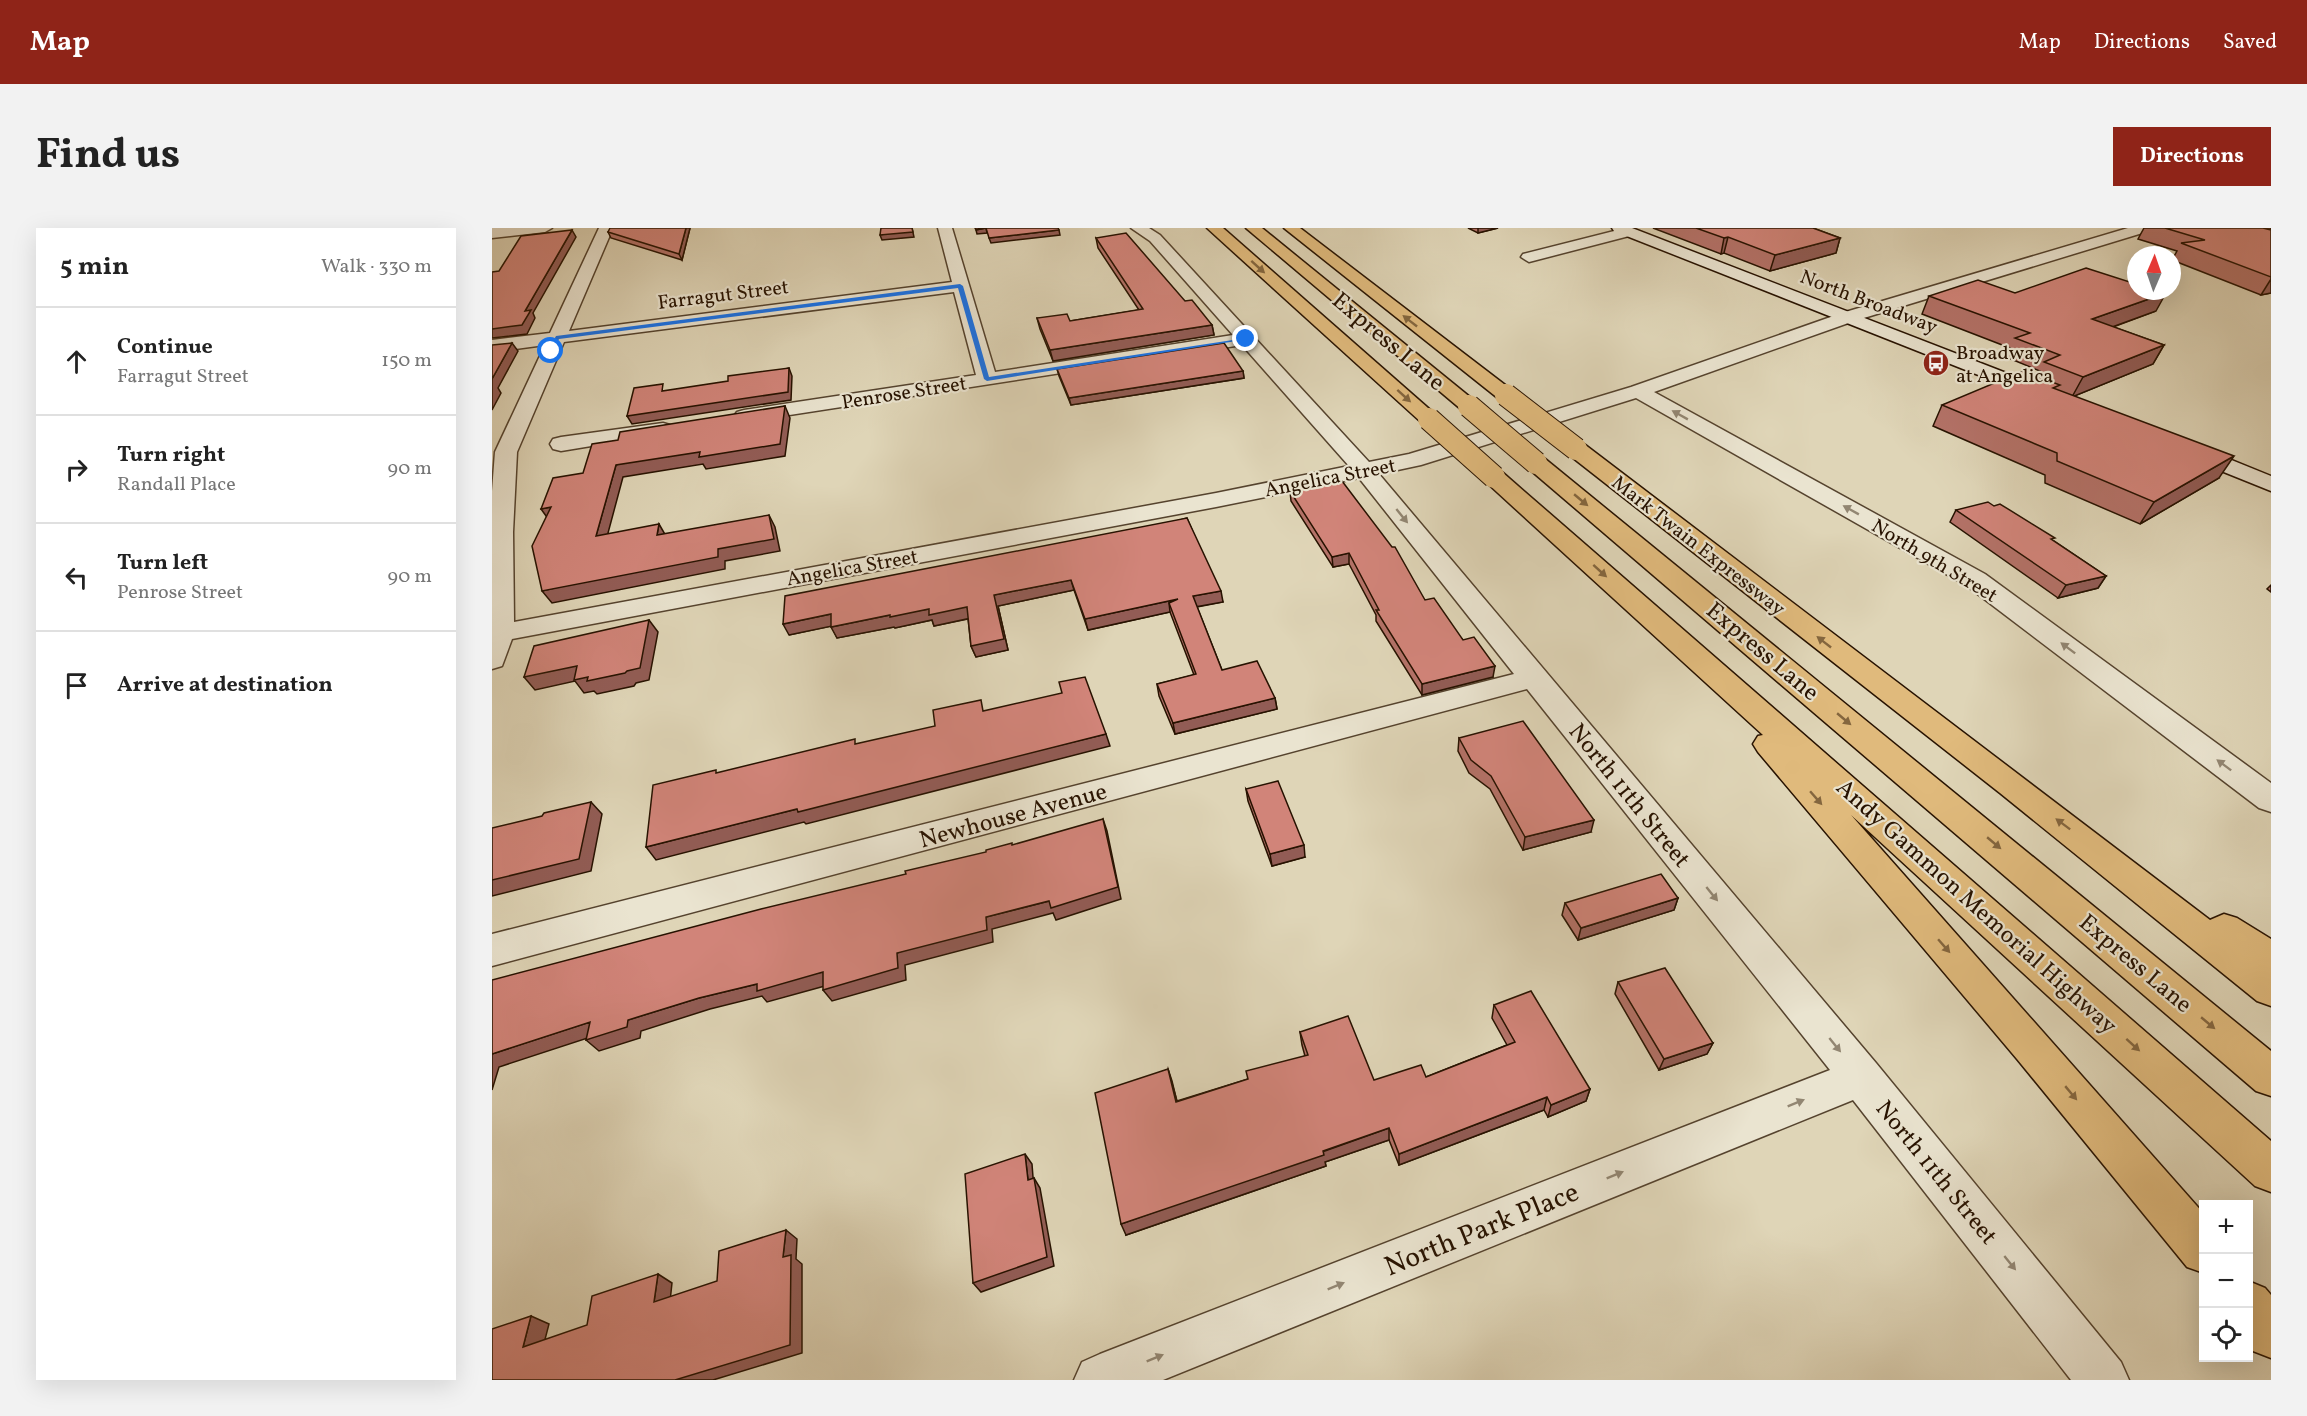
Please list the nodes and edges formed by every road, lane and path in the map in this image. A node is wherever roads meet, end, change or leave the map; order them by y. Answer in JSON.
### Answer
{"nodes":[{"id":1,"x":545,"y":228,"type":"edge"},
{"id":2,"x":606,"y":228,"type":"edge"},
{"id":3,"x":945,"y":228,"type":"edge"},
{"id":4,"x":1138,"y":228,"type":"edge"},
{"id":5,"x":1214,"y":228,"type":"edge"},
{"id":6,"x":1253,"y":228,"type":"edge"},
{"id":7,"x":1291,"y":228,"type":"edge"},
{"id":8,"x":2144,"y":228,"type":"edge"},
{"id":9,"x":1623,"y":230,"type":"edge"},
{"id":10,"x":492,"y":233,"type":"edge"},
{"id":11,"x":1529,"y":257,"type":"dead end"},
{"id":12,"x":960,"y":286,"type":"junction"},
{"id":13,"x":1848,"y":317,"type":"junction"},
{"id":14,"x":556,"y":338,"type":"junction"},
{"id":15,"x":1246,"y":339,"type":"junction"},
{"id":16,"x":492,"y":346,"type":"edge"},
{"id":17,"x":987,"y":379,"type":"junction"},
{"id":18,"x":1638,"y":392,"type":"junction"},
{"id":19,"x":2058,"y":399,"type":"edge"},
{"id":20,"x":726,"y":419,"type":"edge"},
{"id":21,"x":679,"y":426,"type":"edge"},
{"id":22,"x":2169,"y":442,"type":"edge"},
{"id":23,"x":561,"y":444,"type":"dead end"},
{"id":24,"x":499,"y":453,"type":"edge"},
{"id":25,"x":1365,"y":471,"type":"junction"},
{"id":26,"x":2271,"y":484,"type":"edge"},
{"id":27,"x":496,"y":633,"type":"edge"},
{"id":28,"x":1681,"y":644,"type":"junction"},
{"id":29,"x":492,"y":660,"type":"edge"},
{"id":30,"x":1534,"y":678,"type":"junction"},
{"id":31,"x":2271,"y":800,"type":"edge"},
{"id":32,"x":2109,"y":860,"type":"junction"},
{"id":33,"x":492,"y":950,"type":"edge"},
{"id":34,"x":2271,"y":958,"type":"edge"},
{"id":35,"x":2271,"y":989,"type":"edge"},
{"id":36,"x":1861,"y":1077,"type":"junction"},
{"id":37,"x":2271,"y":1077,"type":"edge"},
{"id":38,"x":2271,"y":1170,"type":"edge"},
{"id":39,"x":2199,"y":1244,"type":"edge"},
{"id":40,"x":2250,"y":1308,"type":"edge"},
{"id":41,"x":2271,"y":1333,"type":"edge"},
{"id":42,"x":1100,"y":1380,"type":"edge"},
{"id":43,"x":2103,"y":1380,"type":"edge"}],
"edges":[{"from":1,"to":10,"type":"street"},
{"from":2,"to":14,"type":"street"},
{"from":3,"to":12,"type":"street"},
{"from":4,"to":15,"type":"street","name":"North 11th Street"},
{"from":5,"to":28,"type":"highway","one_way":true,"bridge":true},
{"from":6,"to":37,"type":"highway","name":"Express Lane","one_way":true,"bridge":true},
{"from":32,"to":7,"type":"highway","name":"Mark Twain Expressway","one_way":true,"bridge":true},
{"from":8,"to":13,"type":"street","name":"Angelica Street"},
{"from":9,"to":11,"type":"street"},
{"from":9,"to":13,"type":"street","name":"North Broadway"},
{"from":12,"to":14,"type":"street","name":"Farragut Street"},
{"from":12,"to":17,"type":"street"},
{"from":13,"to":18,"type":"street","name":"Angelica Street"},
{"from":13,"to":19,"type":"street","name":"North Broadway"},
{"from":14,"to":16,"type":"street","name":"Farragut Street"},
{"from":14,"to":24,"type":"street"},
{"from":15,"to":17,"type":"street","name":"Penrose Street"},
{"from":15,"to":25,"type":"street","name":"North 11th Street"},
{"from":17,"to":20,"type":"street","name":"Penrose Street"},
{"from":18,"to":25,"type":"street","name":"Angelica Street"},
{"from":31,"to":18,"type":"street","name":"North 9th Street","one_way":true},
{"from":21,"to":23,"type":"street"},
{"from":22,"to":26,"type":"street"},
{"from":24,"to":27,"type":"street"},
{"from":25,"to":27,"type":"street","name":"Angelica Street"},
{"from":25,"to":30,"type":"street","name":"North 11th Street","one_way":true},
{"from":27,"to":29,"type":"street"},
{"from":28,"to":38,"type":"highway","name":"Andy Gammon Memorial Highway","one_way":true},
{"from":28,"to":39,"type":"highway","one_way":true},
{"from":30,"to":33,"type":"street","name":"Newhouse Avenue"},
{"from":30,"to":36,"type":"street","name":"North 11th Street","one_way":true},
{"from":32,"to":34,"type":"highway"},
{"from":32,"to":35,"type":"highway"},
{"from":42,"to":36,"type":"street","name":"North Park Place","one_way":true},
{"from":36,"to":43,"type":"street","name":"North 11th Street","one_way":true},
{"from":40,"to":41,"type":"highway"}]}
